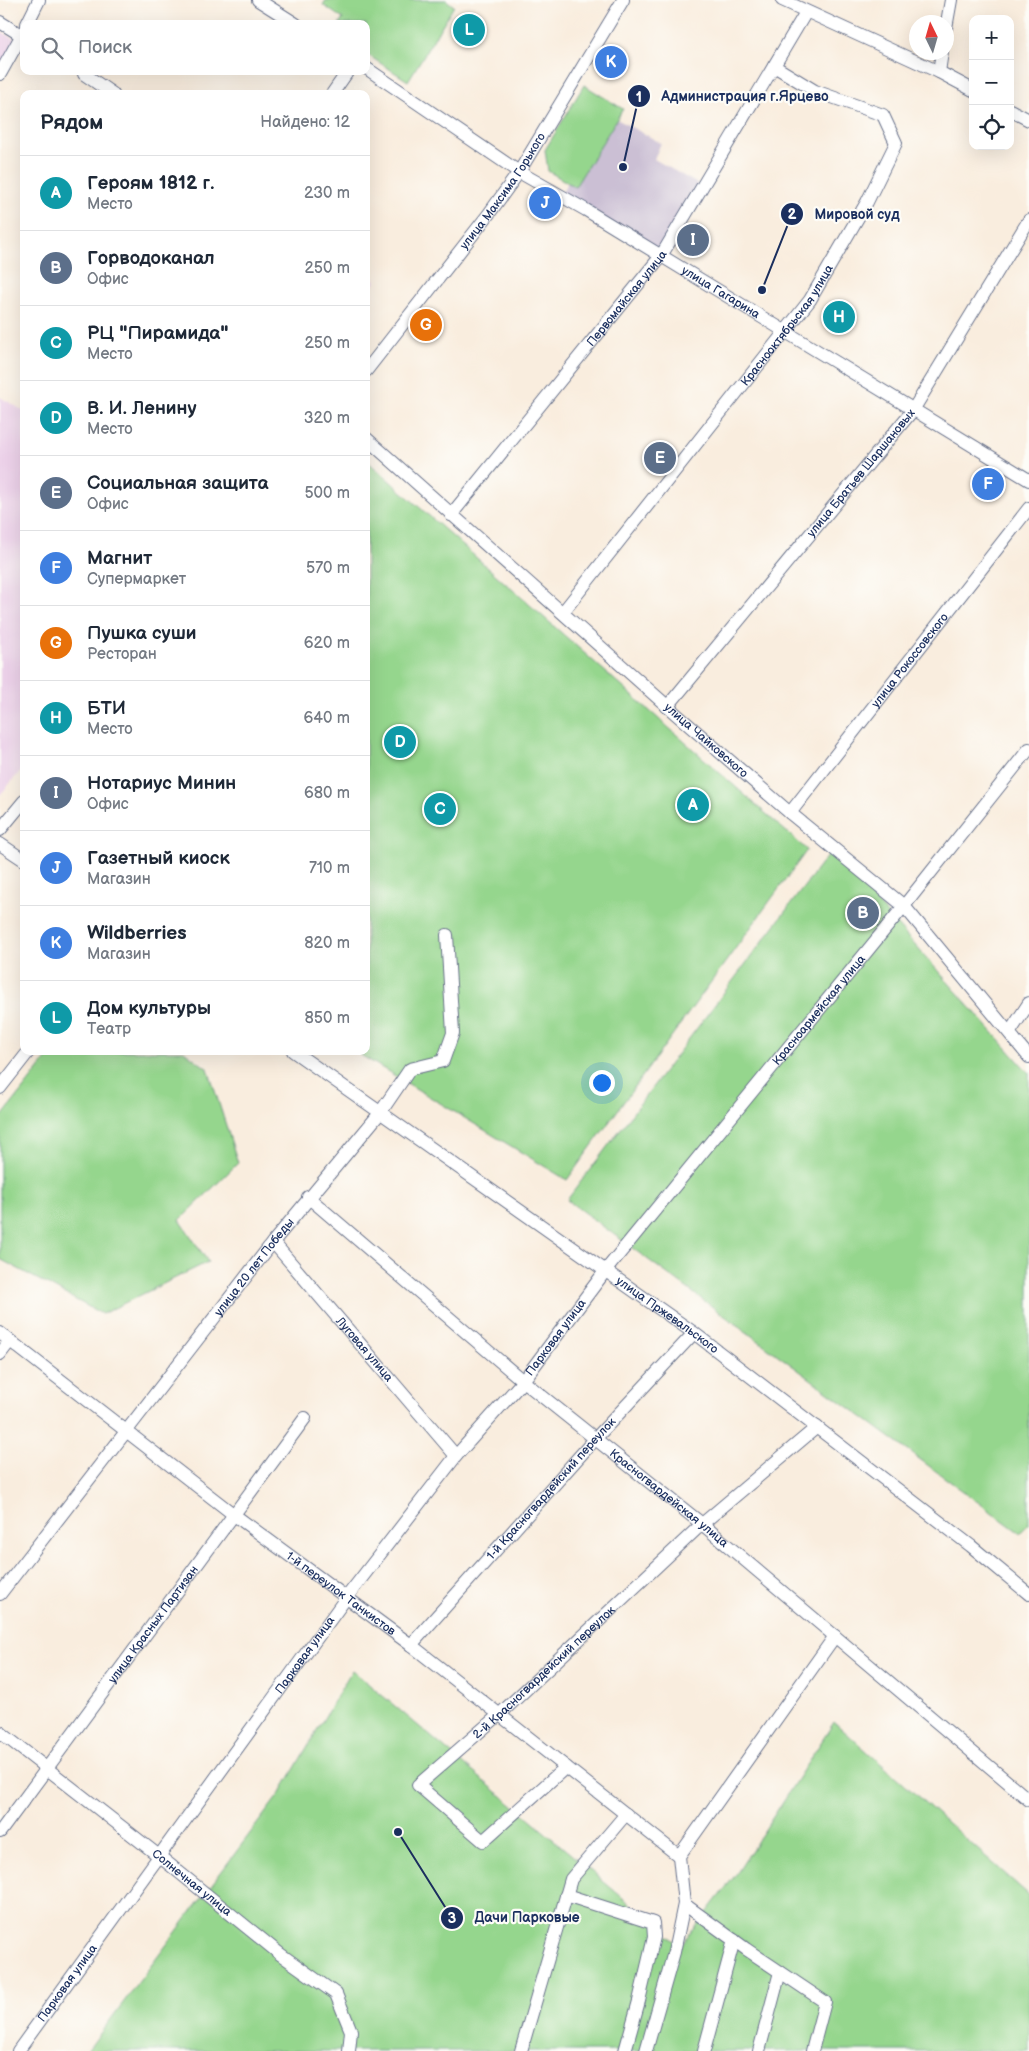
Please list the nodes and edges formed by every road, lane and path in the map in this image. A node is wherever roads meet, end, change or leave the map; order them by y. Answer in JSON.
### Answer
{"nodes":[{"id":1,"x":39,"y":0,"type":"edge"},
{"id":2,"x":258,"y":0,"type":"edge"},
{"id":3,"x":623,"y":0,"type":"edge"},
{"id":4,"x":782,"y":0,"type":"edge"},
{"id":5,"x":951,"y":0,"type":"edge"},
{"id":6,"x":806,"y":12,"type":"junction"},
{"id":7,"x":948,"y":15,"type":"edge"},
{"id":8,"x":29,"y":20,"type":"edge"},
{"id":9,"x":290,"y":20,"type":"edge"},
{"id":10,"x":0,"y":22,"type":"edge"},
{"id":11,"x":20,"y":29,"type":"edge"},
{"id":12,"x":20,"y":37,"type":"edge"},
{"id":13,"x":941,"y":60,"type":"edge"},
{"id":14,"x":774,"y":66,"type":"junction"},
{"id":15,"x":370,"y":71,"type":"edge"},
{"id":16,"x":939,"y":72,"type":"junction"},
{"id":17,"x":0,"y":74,"type":"edge"},
{"id":18,"x":85,"y":75,"type":"edge"},
{"id":19,"x":345,"y":75,"type":"edge"},
{"id":20,"x":969,"y":88,"type":"edge"},
{"id":21,"x":107,"y":90,"type":"edge"},
{"id":22,"x":335,"y":90,"type":"edge"},
{"id":23,"x":1014,"y":112,"type":"edge"},
{"id":24,"x":1029,"y":120,"type":"edge"},
{"id":25,"x":519,"y":172,"type":"junction"},
{"id":26,"x":1029,"y":220,"type":"edge"},
{"id":27,"x":661,"y":256,"type":"junction"},
{"id":28,"x":785,"y":332,"type":"junction"},
{"id":29,"x":370,"y":366,"type":"edge"},
{"id":30,"x":913,"y":410,"type":"junction"},
{"id":31,"x":370,"y":442,"type":"edge"},
{"id":32,"x":1029,"y":480,"type":"edge"},
{"id":33,"x":1029,"y":508,"type":"edge"},
{"id":34,"x":451,"y":515,"type":"junction"},
{"id":35,"x":563,"y":612,"type":"junction"},
{"id":36,"x":668,"y":707,"type":"junction"},
{"id":37,"x":1029,"y":749,"type":"edge"},
{"id":38,"x":20,"y":806,"type":"edge"},
{"id":39,"x":790,"y":813,"type":"junction"},
{"id":40,"x":0,"y":830,"type":"edge"},
{"id":41,"x":0,"y":844,"type":"edge"},
{"id":42,"x":20,"y":857,"type":"edge"},
{"id":43,"x":904,"y":906,"type":"junction"},
{"id":44,"x":447,"y":935,"type":"dead end"},
{"id":45,"x":1029,"y":1003,"type":"edge"},
{"id":46,"x":1010,"y":1032,"type":"junction"},
{"id":47,"x":26,"y":1055,"type":"edge"},
{"id":48,"x":299,"y":1055,"type":"edge"},
{"id":49,"x":1029,"y":1057,"type":"edge"},
{"id":50,"x":0,"y":1088,"type":"edge"},
{"id":51,"x":380,"y":1113,"type":"junction"},
{"id":52,"x":308,"y":1197,"type":"junction"},
{"id":53,"x":273,"y":1242,"type":"junction"},
{"id":54,"x":606,"y":1270,"type":"junction"},
{"id":55,"x":694,"y":1333,"type":"junction"},
{"id":56,"x":5,"y":1337,"type":"edge"},
{"id":57,"x":0,"y":1354,"type":"edge"},
{"id":58,"x":523,"y":1381,"type":"junction"},
{"id":59,"x":305,"y":1418,"type":"dead end"},
{"id":60,"x":817,"y":1427,"type":"junction"},
{"id":61,"x":126,"y":1430,"type":"junction"},
{"id":62,"x":595,"y":1439,"type":"junction"},
{"id":63,"x":456,"y":1456,"type":"junction"},
{"id":64,"x":233,"y":1514,"type":"junction"},
{"id":65,"x":702,"y":1524,"type":"junction"},
{"id":66,"x":0,"y":1594,"type":"edge"},
{"id":67,"x":1029,"y":1594,"type":"edge"},
{"id":68,"x":346,"y":1598,"type":"junction"},
{"id":69,"x":835,"y":1636,"type":"junction"},
{"id":70,"x":411,"y":1645,"type":"junction"},
{"id":71,"x":500,"y":1714,"type":"junction"},
{"id":72,"x":0,"y":1732,"type":"edge"},
{"id":73,"x":566,"y":1767,"type":"junction"},
{"id":74,"x":47,"y":1770,"type":"junction"},
{"id":75,"x":1029,"y":1800,"type":"edge"},
{"id":76,"x":626,"y":1814,"type":"junction"},
{"id":77,"x":0,"y":1832,"type":"edge"},
{"id":78,"x":159,"y":1856,"type":"junction"},
{"id":79,"x":678,"y":1856,"type":"junction"},
{"id":80,"x":566,"y":1895,"type":"junction"},
{"id":81,"x":684,"y":1904,"type":"junction"},
{"id":82,"x":734,"y":1940,"type":"junction"},
{"id":83,"x":780,"y":1972,"type":"junction"},
{"id":84,"x":18,"y":2051,"type":"edge"},
{"id":85,"x":349,"y":2051,"type":"edge"},
{"id":86,"x":521,"y":2051,"type":"edge"},
{"id":87,"x":625,"y":2051,"type":"edge"},
{"id":88,"x":646,"y":2051,"type":"edge"},
{"id":89,"x":704,"y":2051,"type":"edge"},
{"id":90,"x":759,"y":2051,"type":"edge"},
{"id":91,"x":812,"y":2051,"type":"edge"}],
"edges":[{"from":1,"to":8,"type":"street"},
{"from":2,"to":9,"type":"street"},
{"from":3,"to":25,"type":"street","name":"улица Максима Горького"},
{"from":4,"to":6,"type":"street"},
{"from":5,"to":7,"type":"street"},
{"from":6,"to":14,"type":"street","name":"Первомайская улица"},
{"from":6,"to":16,"type":"street"},
{"from":10,"to":11,"type":"street"},
{"from":12,"to":17,"type":"street"},
{"from":13,"to":16,"type":"street"},
{"from":14,"to":27,"type":"street","name":"Первомайская улица"},
{"from":14,"to":28,"type":"street","name":"Краснооктябрьская улица"},
{"from":15,"to":25,"type":"street","name":"улица Гагарина"},
{"from":16,"to":20,"type":"street"},
{"from":18,"to":21,"type":"street"},
{"from":19,"to":22,"type":"street"},
{"from":23,"to":24,"type":"street"},
{"from":25,"to":27,"type":"street","name":"улица Гагарина"},
{"from":25,"to":29,"type":"street","name":"улица Максима Горького"},
{"from":26,"to":30,"type":"street","name":"улица Братьев Шаршановых"},
{"from":27,"to":28,"type":"street","name":"улица Гагарина"},
{"from":27,"to":34,"type":"street","name":"Первомайская улица"},
{"from":28,"to":30,"type":"street","name":"улица Гагарина"},
{"from":28,"to":35,"type":"street","name":"Краснооктябрьская улица"},
{"from":30,"to":32,"type":"street","name":"улица Гагарина"},
{"from":30,"to":36,"type":"street","name":"улица Братьев Шаршановых"},
{"from":31,"to":34,"type":"street","name":"улица Чайковского"},
{"from":33,"to":39,"type":"street","name":"улица Рокоссовского"},
{"from":34,"to":35,"type":"street","name":"улица Чайковского"},
{"from":35,"to":36,"type":"street","name":"улица Чайковского"},
{"from":36,"to":39,"type":"street","name":"улица Чайковского"},
{"from":37,"to":43,"type":"street","name":"Красноармейская улица"},
{"from":38,"to":40,"type":"street"},
{"from":39,"to":43,"type":"street","name":"улица Чайковского"},
{"from":41,"to":42,"type":"street"},
{"from":43,"to":46,"type":"street","name":"улица Чайковского"},
{"from":43,"to":54,"type":"street","name":"Красноармейская улица"},
{"from":44,"to":51,"type":"street","name":"улица 20 лет Победы"},
{"from":45,"to":46,"type":"street"},
{"from":46,"to":49,"type":"street","name":"улица Чайковского"},
{"from":47,"to":50,"type":"street"},
{"from":48,"to":51,"type":"street","name":"улица Пржевальского"},
{"from":51,"to":52,"type":"street","name":"улица 20 лет Победы"},
{"from":51,"to":54,"type":"street","name":"улица Пржевальского"},
{"from":52,"to":53,"type":"street","name":"улица 20 лет Победы"},
{"from":52,"to":58,"type":"street","name":"Красногвардейская улица"},
{"from":53,"to":61,"type":"street","name":"улица 20 лет Победы"},
{"from":53,"to":63,"type":"street","name":"Луговая улица"},
{"from":54,"to":55,"type":"street","name":"улица Пржевальского"},
{"from":54,"to":58,"type":"street","name":"Парковая улица"},
{"from":55,"to":60,"type":"street","name":"улица Пржевальского"},
{"from":55,"to":62,"type":"street","name":"1-й Красногвардейский переулок"},
{"from":56,"to":57,"type":"street"},
{"from":56,"to":61,"type":"street","name":"1-й переулок Танкистов"},
{"from":58,"to":62,"type":"street","name":"Красногвардейская улица"},
{"from":58,"to":63,"type":"street","name":"Парковая улица"},
{"from":59,"to":64,"type":"street","name":"улица Красных Партизан"},
{"from":60,"to":65,"type":"street","name":"2-й Красногвардейский переулок"},
{"from":60,"to":67,"type":"street","name":"улица Пржевальского"},
{"from":61,"to":64,"type":"street","name":"1-й переулок Танкистов"},
{"from":61,"to":66,"type":"street","name":"улица 20 лет Победы"},
{"from":62,"to":65,"type":"street","name":"Красногвардейская улица"},
{"from":62,"to":70,"type":"street","name":"1-й Красногвардейский переулок"},
{"from":63,"to":68,"type":"street","name":"Парковая улица"},
{"from":64,"to":68,"type":"street","name":"1-й переулок Танкистов"},
{"from":64,"to":74,"type":"street","name":"улица Красных Партизан"},
{"from":65,"to":69,"type":"street","name":"Красногвардейская улица"},
{"from":65,"to":71,"type":"street","name":"2-й Красногвардейский переулок"},
{"from":68,"to":70,"type":"street","name":"1-й переулок Танкистов"},
{"from":68,"to":78,"type":"street","name":"Парковая улица"},
{"from":69,"to":75,"type":"street","name":"Красногвардейская улица"},
{"from":69,"to":79,"type":"street"},
{"from":70,"to":71,"type":"street","name":"1-й переулок Танкистов"},
{"from":71,"to":73,"type":"street","name":"1-й переулок Танкистов"},
{"from":71,"to":73,"type":"street","name":"2-й Красногвардейский переулок"},
{"from":72,"to":74,"type":"street","name":"Солнечная улица"},
{"from":73,"to":76,"type":"street","name":"1-й переулок Танкистов"},
{"from":74,"to":77,"type":"street","name":"улица Красных Партизан"},
{"from":74,"to":78,"type":"street","name":"Солнечная улица"},
{"from":76,"to":79,"type":"street","name":"1-й переулок Танкистов"},
{"from":76,"to":80,"type":"street"},
{"from":78,"to":84,"type":"street","name":"Парковая улица"},
{"from":78,"to":85,"type":"street","name":"Солнечная улица"},
{"from":79,"to":81,"type":"street"},
{"from":80,"to":86,"type":"street"},
{"from":80,"to":87,"type":"street"},
{"from":81,"to":82,"type":"street"},
{"from":81,"to":88,"type":"street"},
{"from":82,"to":83,"type":"street"},
{"from":82,"to":89,"type":"street"},
{"from":83,"to":90,"type":"street"},
{"from":83,"to":91,"type":"street"}]}
